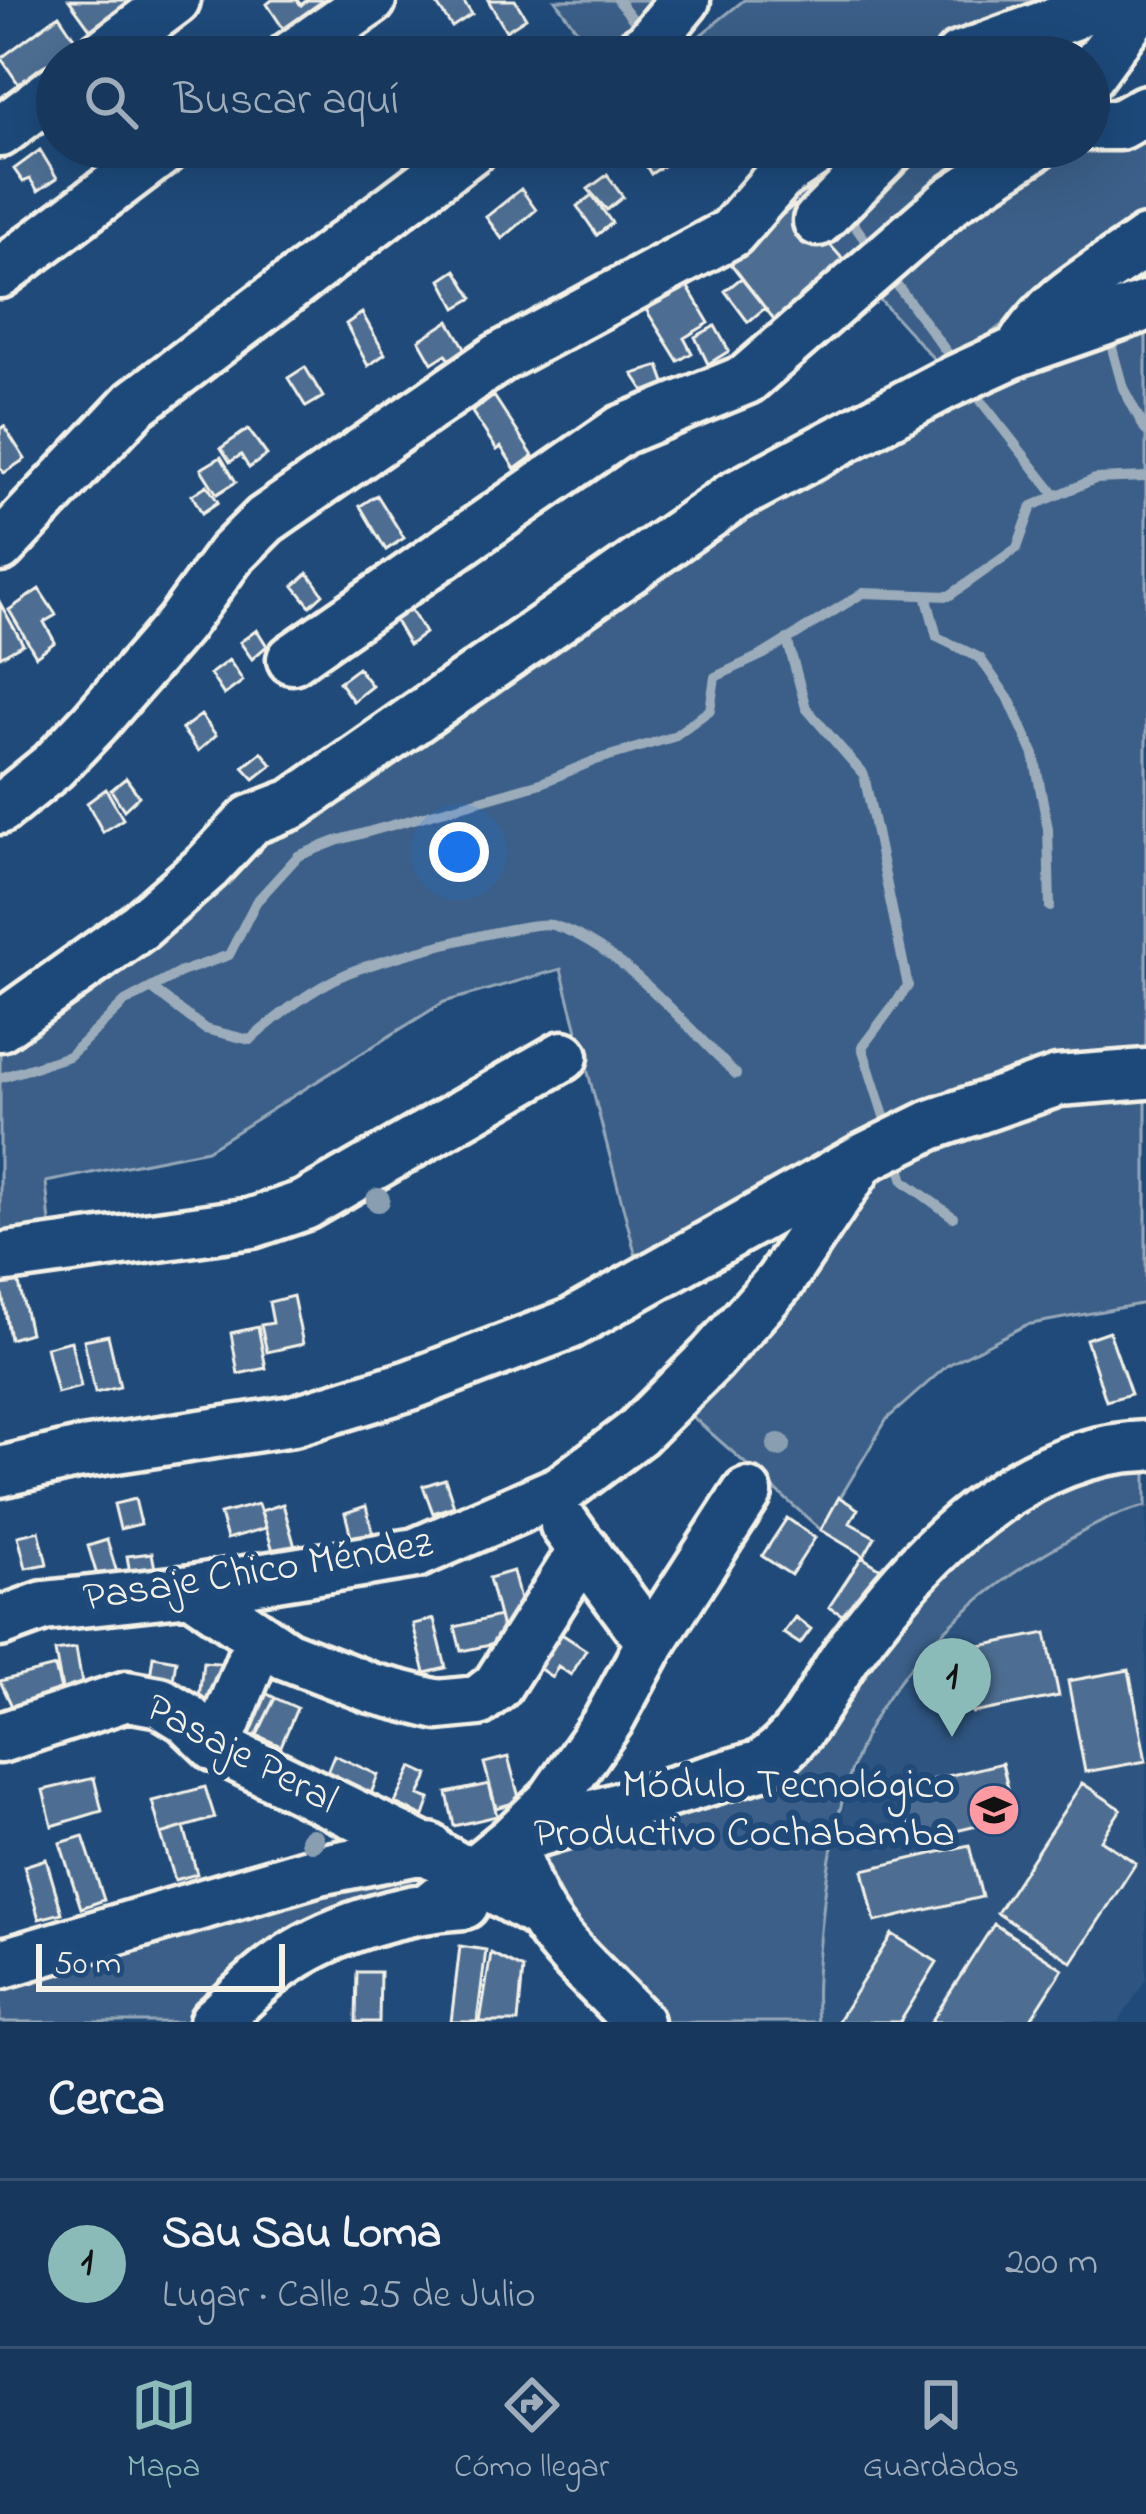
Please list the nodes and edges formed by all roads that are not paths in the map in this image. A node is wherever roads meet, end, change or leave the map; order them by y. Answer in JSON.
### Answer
{"nodes":[{"id":1,"x":175,"y":0,"type":"edge"},
{"id":2,"x":371,"y":0,"type":"edge"},
{"id":3,"x":685,"y":0,"type":"edge"},
{"id":4,"x":1097,"y":0,"type":"edge"},
{"id":5,"x":1144,"y":0,"type":"edge"},
{"id":6,"x":127,"y":36,"type":"edge"},
{"id":7,"x":320,"y":36,"type":"edge"},
{"id":8,"x":656,"y":36,"type":"edge"},
{"id":9,"x":1026,"y":36,"type":"edge"},
{"id":10,"x":1110,"y":46,"type":"edge"},
{"id":11,"x":36,"y":105,"type":"edge"},
{"id":12,"x":1146,"y":110,"type":"edge"},
{"id":13,"x":1110,"y":125,"type":"edge"},
{"id":14,"x":0,"y":132,"type":"edge"},
{"id":15,"x":139,"y":168,"type":"edge"},
{"id":16,"x":446,"y":168,"type":"edge"},
{"id":17,"x":792,"y":168,"type":"edge"},
{"id":18,"x":871,"y":168,"type":"edge"},
{"id":19,"x":1001,"y":168,"type":"edge"},
{"id":20,"x":818,"y":221,"type":"dead end"},
{"id":21,"x":1146,"y":241,"type":"edge"},
{"id":22,"x":0,"y":273,"type":"edge"},
{"id":23,"x":1146,"y":307,"type":"edge"},
{"id":24,"x":1018,"y":351,"type":"junction"},
{"id":25,"x":0,"y":547,"type":"edge"},
{"id":26,"x":292,"y":659,"type":"dead end"},
{"id":27,"x":0,"y":809,"type":"edge"},
{"id":28,"x":0,"y":1026,"type":"edge"},
{"id":29,"x":563,"y":1055,"type":"dead end"},
{"id":30,"x":1146,"y":1074,"type":"edge"},
{"id":31,"x":862,"y":1159,"type":"junction"},
{"id":32,"x":0,"y":1258,"type":"edge"},
{"id":33,"x":1146,"y":1446,"type":"edge"},
{"id":34,"x":0,"y":1472,"type":"edge"},
{"id":35,"x":747,"y":1493,"type":"dead end"},
{"id":36,"x":544,"y":1498,"type":"junction"},
{"id":37,"x":584,"y":1549,"type":"junction"},
{"id":38,"x":191,"y":1590,"type":"junction"},
{"id":39,"x":0,"y":1622,"type":"edge"},
{"id":40,"x":260,"y":1638,"type":"junction"},
{"id":41,"x":651,"y":1642,"type":"junction"},
{"id":42,"x":0,"y":1738,"type":"edge"},
{"id":43,"x":216,"y":1748,"type":"junction"},
{"id":44,"x":513,"y":1839,"type":"junction"},
{"id":45,"x":423,"y":1848,"type":"junction"},
{"id":46,"x":469,"y":1875,"type":"junction"},
{"id":47,"x":431,"y":1906,"type":"junction"},
{"id":48,"x":547,"y":1927,"type":"junction"},
{"id":49,"x":0,"y":1964,"type":"edge"},
{"id":50,"x":214,"y":2022,"type":"edge"},
{"id":51,"x":604,"y":2022,"type":"edge"},
{"id":52,"x":638,"y":2022,"type":"edge"}],
"edges":[{"from":1,"to":6,"type":"street"},
{"from":2,"to":7,"type":"street"},
{"from":3,"to":8,"type":"street"},
{"from":4,"to":9,"type":"street"},
{"from":5,"to":10,"type":"street"},
{"from":11,"to":14,"type":"street"},
{"from":12,"to":13,"type":"street"},
{"from":15,"to":22,"type":"street"},
{"from":16,"to":25,"type":"street"},
{"from":17,"to":27,"type":"street"},
{"from":18,"to":20,"type":"street"},
{"from":19,"to":26,"type":"street"},
{"from":21,"to":24,"type":"street"},
{"from":23,"to":24,"type":"street"},
{"from":24,"to":28,"type":"street"},
{"from":29,"to":32,"type":"street"},
{"from":30,"to":31,"type":"street"},
{"from":31,"to":34,"type":"street"},
{"from":31,"to":36,"type":"street","name":"Pasaje Chico Méndez"},
{"from":33,"to":44,"type":"street"},
{"from":35,"to":41,"type":"street"},
{"from":36,"to":37,"type":"street"},
{"from":36,"to":38,"type":"street","name":"Pasaje Chico Méndez"},
{"from":37,"to":40,"type":"street"},
{"from":37,"to":41,"type":"street"},
{"from":38,"to":39,"type":"street","name":"Pasaje Chico Méndez"},
{"from":38,"to":40,"type":"street"},
{"from":40,"to":43,"type":"street"},
{"from":41,"to":44,"type":"street"},
{"from":42,"to":43,"type":"street","name":"Pasaje Peral"},
{"from":43,"to":45,"type":"street","name":"Pasaje Peral"},
{"from":44,"to":45,"type":"street"},
{"from":44,"to":46,"type":"street"},
{"from":44,"to":48,"type":"street"},
{"from":45,"to":46,"type":"street","name":"Pasaje Peral"},
{"from":45,"to":49,"type":"street"},
{"from":46,"to":47,"type":"street"},
{"from":46,"to":48,"type":"street","name":"Pasaje Peral"},
{"from":47,"to":48,"type":"street"},
{"from":47,"to":50,"type":"street"},
{"from":48,"to":51,"type":"street"},
{"from":48,"to":52,"type":"street"}]}
